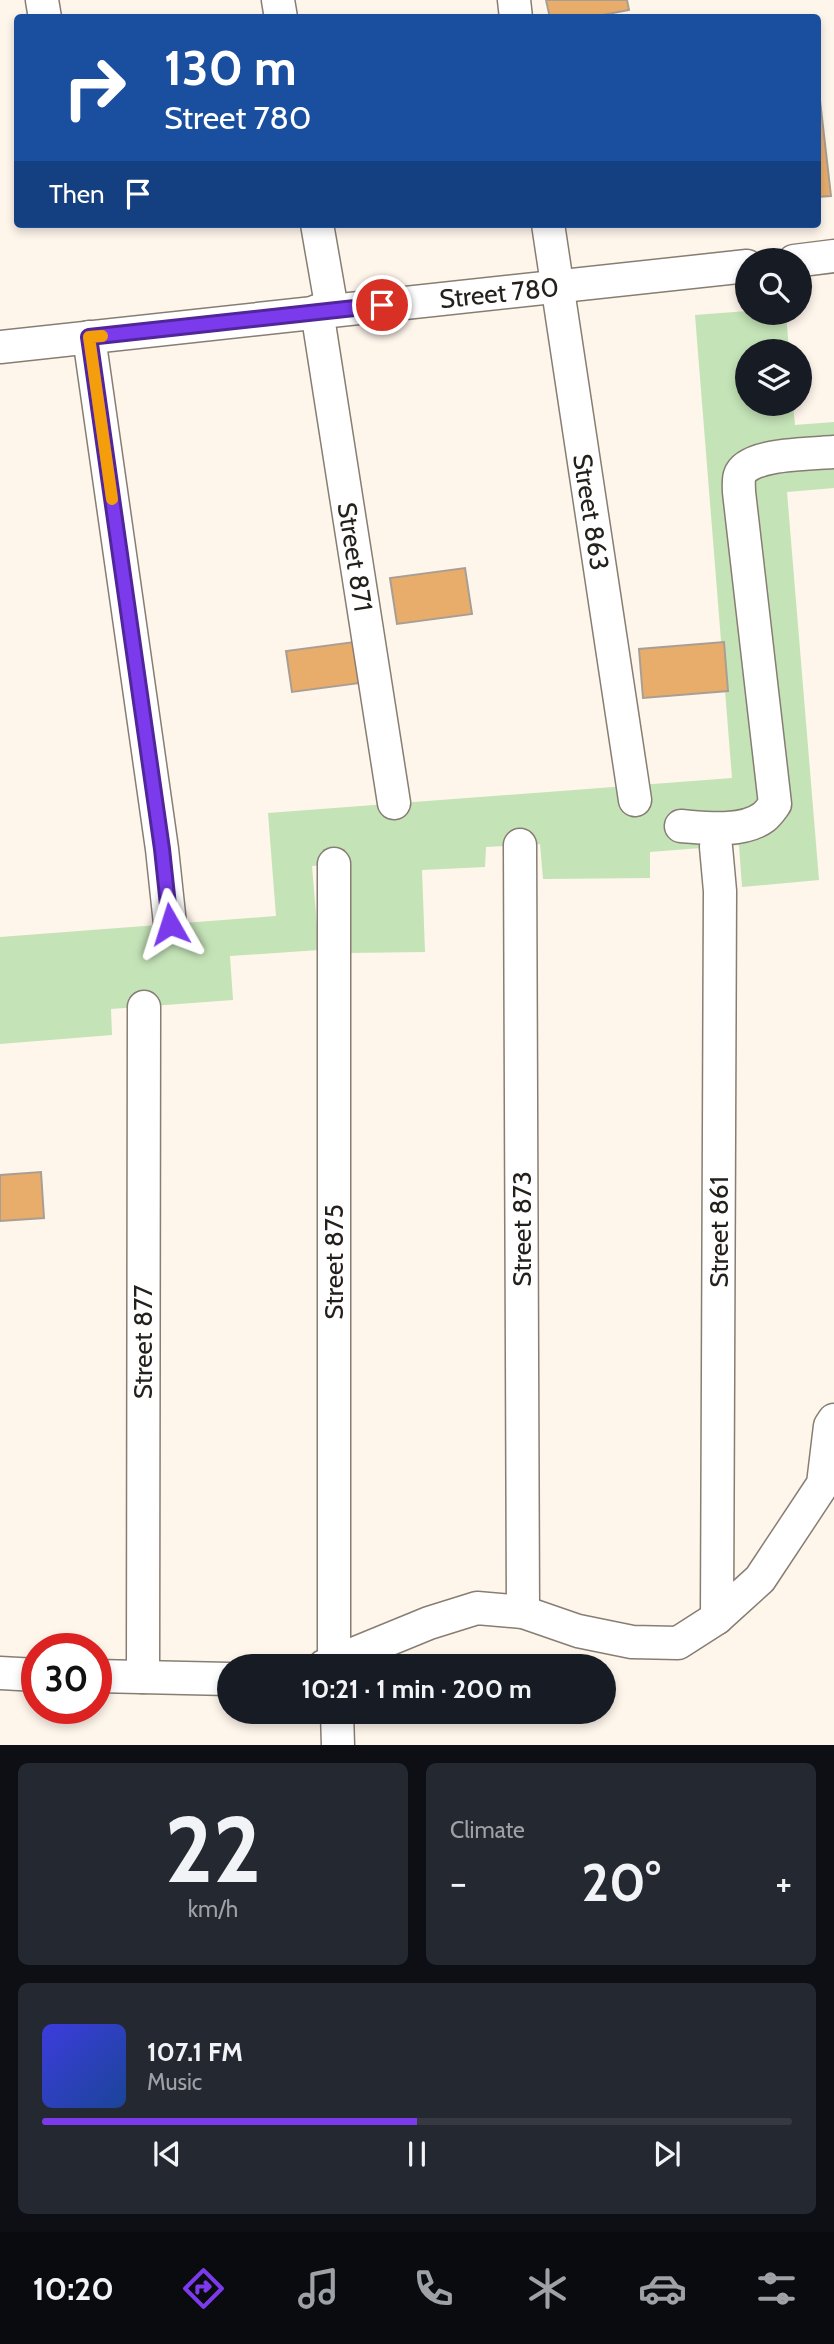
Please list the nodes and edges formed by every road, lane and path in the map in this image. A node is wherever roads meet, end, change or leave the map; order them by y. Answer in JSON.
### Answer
{"nodes":[{"id":1,"x":317,"y":228,"type":"edge"},
{"id":2,"x":549,"y":228,"type":"edge"},
{"id":3,"x":834,"y":256,"type":"edge"},
{"id":4,"x":812,"y":259,"type":"edge"},
{"id":5,"x":735,"y":267,"type":"edge"},
{"id":6,"x":558,"y":287,"type":"junction"},
{"id":7,"x":324,"y":311,"type":"junction"},
{"id":8,"x":89,"y":337,"type":"junction"},
{"id":9,"x":0,"y":347,"type":"edge"},
{"id":10,"x":834,"y":452,"type":"edge"},
{"id":11,"x":635,"y":800,"type":"dead end"},
{"id":12,"x":394,"y":803,"type":"dead end"},
{"id":13,"x":681,"y":826,"type":"dead end"},
{"id":14,"x":520,"y":845,"type":"dead end"},
{"id":15,"x":716,"y":847,"type":"dead end"},
{"id":16,"x":334,"y":864,"type":"dead end"},
{"id":17,"x":170,"y":924,"type":"dead end"},
{"id":18,"x":144,"y":1007,"type":"dead end"},
{"id":19,"x":834,"y":1420,"type":"edge"},
{"id":20,"x":523,"y":1612,"type":"junction"},
{"id":21,"x":717,"y":1618,"type":"junction"},
{"id":22,"x":330,"y":1654,"type":"edge"},
{"id":23,"x":354,"y":1654,"type":"edge"},
{"id":24,"x":0,"y":1673,"type":"edge"},
{"id":25,"x":21,"y":1674,"type":"edge"},
{"id":26,"x":112,"y":1676,"type":"edge"},
{"id":27,"x":143,"y":1676,"type":"junction"},
{"id":28,"x":217,"y":1679,"type":"edge"}],
"edges":[{"from":1,"to":7,"type":"street","name":"Street 871"},
{"from":2,"to":6,"type":"street","name":"Street 863"},
{"from":3,"to":4,"type":"street"},
{"from":5,"to":6,"type":"street","name":"Street 780"},
{"from":6,"to":7,"type":"street","name":"Street 780"},
{"from":6,"to":11,"type":"street","name":"Street 863"},
{"from":7,"to":8,"type":"street","name":"Street 780"},
{"from":7,"to":12,"type":"street","name":"Street 871"},
{"from":8,"to":9,"type":"street","name":"Street 780"},
{"from":8,"to":17,"type":"street"},
{"from":10,"to":13,"type":"street"},
{"from":14,"to":20,"type":"street","name":"Street 873"},
{"from":15,"to":21,"type":"street","name":"Street 861"},
{"from":16,"to":22,"type":"street","name":"Street 875"},
{"from":18,"to":27,"type":"street","name":"Street 877"},
{"from":19,"to":21,"type":"street"},
{"from":20,"to":21,"type":"street"},
{"from":20,"to":23,"type":"street"},
{"from":24,"to":25,"type":"street"},
{"from":26,"to":27,"type":"street"},
{"from":27,"to":28,"type":"street"}]}
